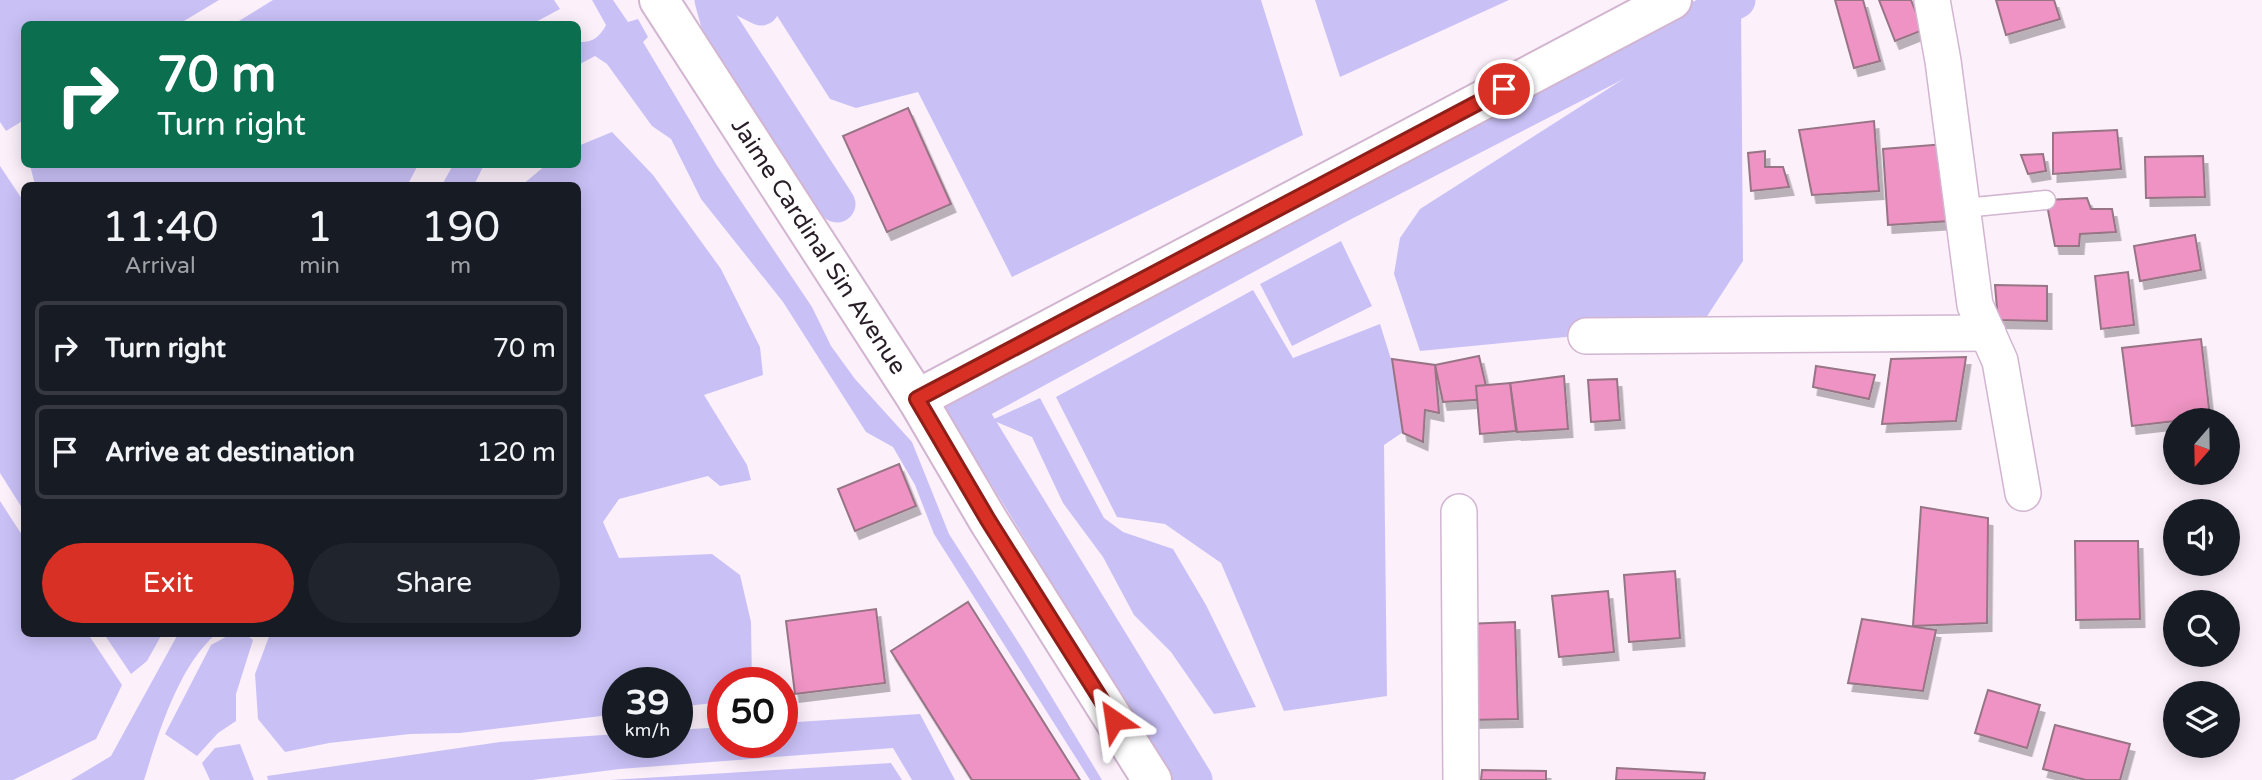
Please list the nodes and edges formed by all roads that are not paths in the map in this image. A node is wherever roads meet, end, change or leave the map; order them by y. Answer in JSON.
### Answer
{"nodes":[{"id":1,"x":659,"y":0,"type":"edge"},
{"id":2,"x":1672,"y":0,"type":"edge"},
{"id":3,"x":1932,"y":0,"type":"edge"},
{"id":4,"x":2046,"y":200,"type":"dead end"},
{"id":5,"x":1964,"y":208,"type":"junction"},
{"id":6,"x":1988,"y":333,"type":"junction"},
{"id":7,"x":1586,"y":336,"type":"dead end"},
{"id":8,"x":917,"y":399,"type":"junction"},
{"id":9,"x":2023,"y":493,"type":"dead end"},
{"id":10,"x":1459,"y":512,"type":"dead end"},
{"id":11,"x":1152,"y":780,"type":"edge"},
{"id":12,"x":1461,"y":780,"type":"edge"}],
"edges":[{"from":1,"to":8,"type":"main road","name":"Jaime Cardinal Sin Avenue"},
{"from":2,"to":8,"type":"main road"},
{"from":3,"to":5,"type":"street"},
{"from":4,"to":5,"type":"lane"},
{"from":5,"to":6,"type":"street"},
{"from":6,"to":7,"type":"street"},
{"from":6,"to":9,"type":"street"},
{"from":8,"to":11,"type":"main road","name":"Jaime Cardinal Sin Avenue"},
{"from":10,"to":12,"type":"street"}]}
